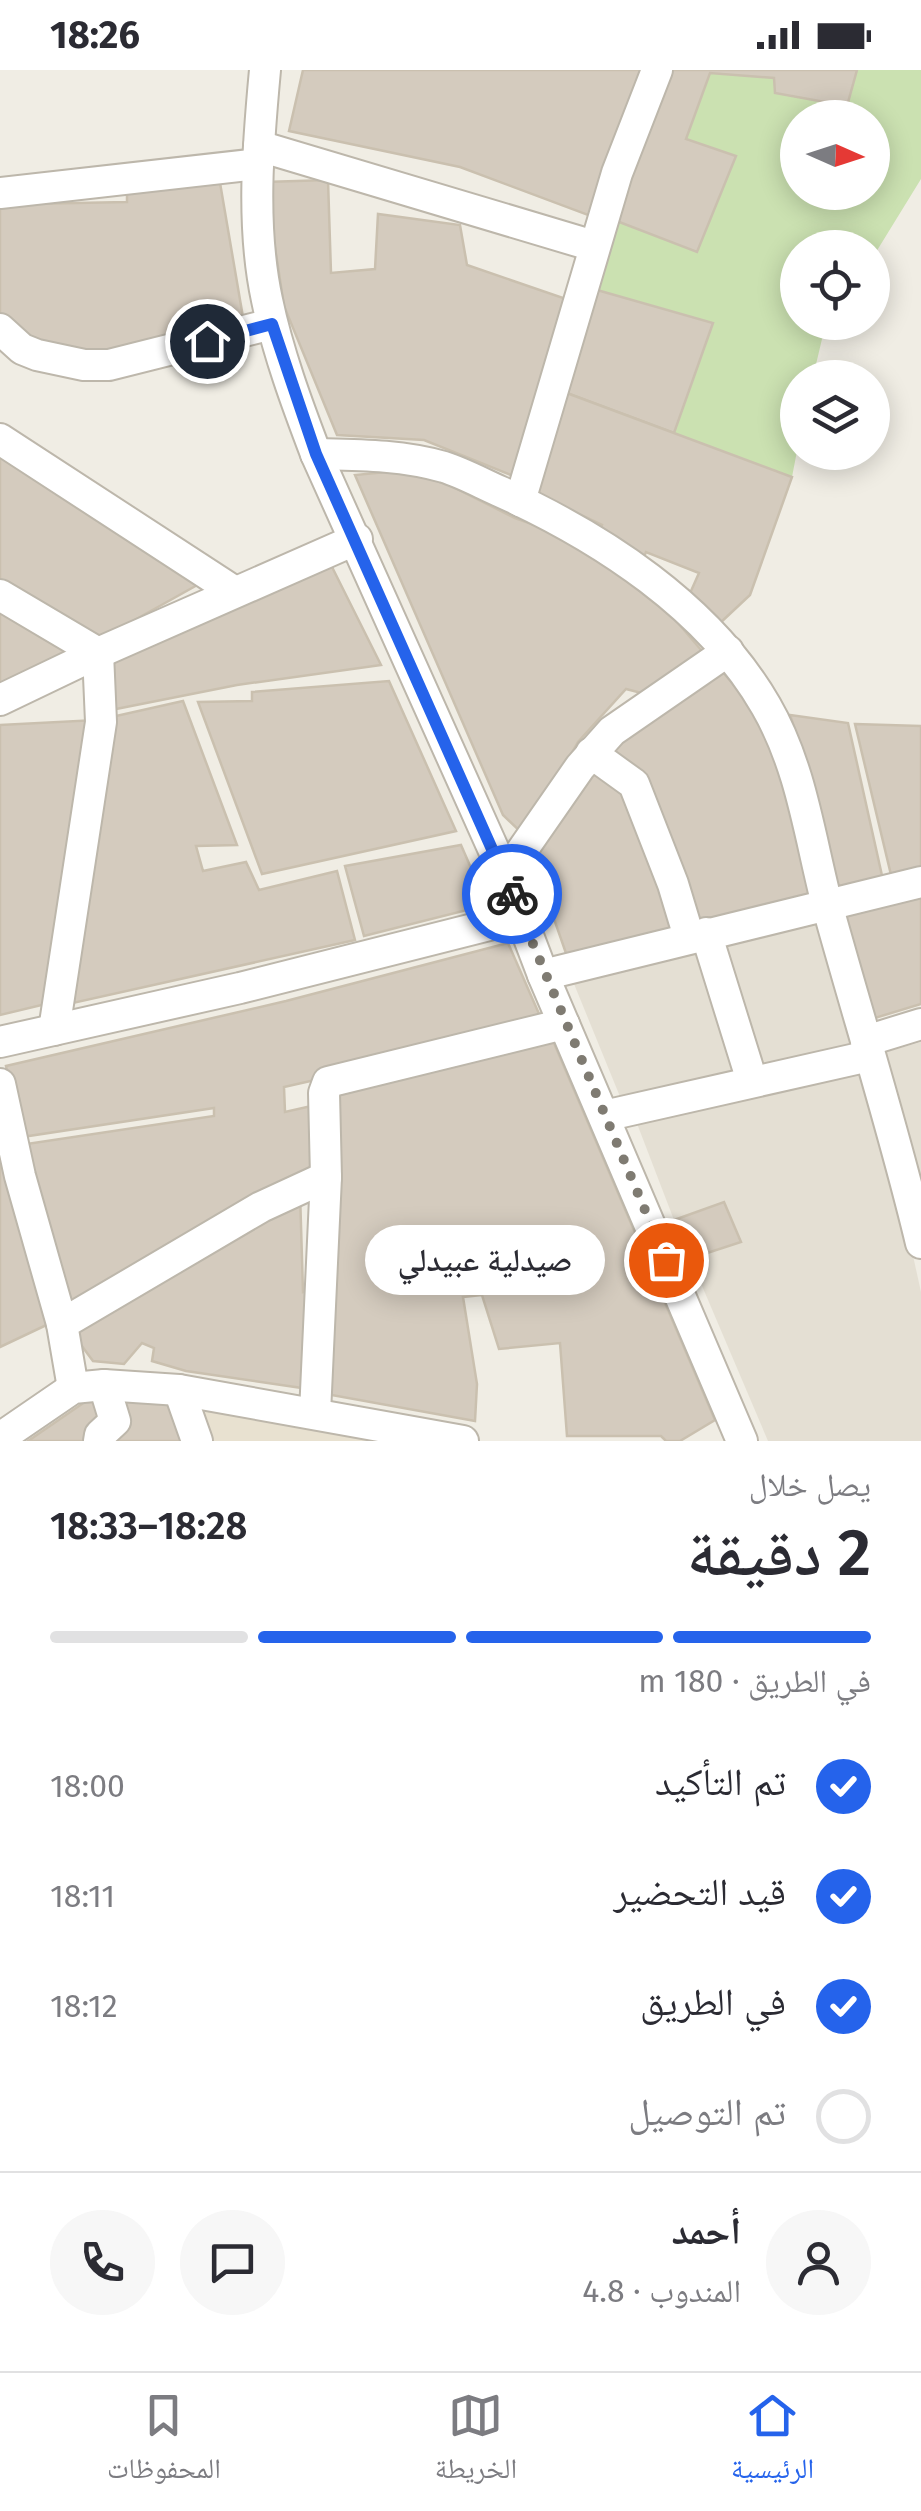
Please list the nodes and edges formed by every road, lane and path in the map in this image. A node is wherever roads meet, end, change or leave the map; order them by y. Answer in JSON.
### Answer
{"nodes":[{"id":1,"x":265,"y":70,"type":"edge"},
{"id":2,"x":657,"y":70,"type":"edge"},
{"id":3,"x":258,"y":155,"type":"junction"},
{"id":4,"x":0,"y":193,"type":"edge"},
{"id":5,"x":594,"y":246,"type":"junction"},
{"id":6,"x":272,"y":324,"type":"junction"},
{"id":7,"x":0,"y":329,"type":"edge"},
{"id":8,"x":0,"y":439,"type":"edge"},
{"id":9,"x":316,"y":454,"type":"junction"},
{"id":10,"x":520,"y":500,"type":"junction"},
{"id":11,"x":356,"y":539,"type":"junction"},
{"id":12,"x":235,"y":592,"type":"junction"},
{"id":13,"x":0,"y":595,"type":"edge"},
{"id":14,"x":728,"y":651,"type":"junction"},
{"id":15,"x":98,"y":653,"type":"junction"},
{"id":16,"x":0,"y":700,"type":"edge"},
{"id":17,"x":591,"y":754,"type":"junction"},
{"id":18,"x":504,"y":875,"type":"junction"},
{"id":19,"x":921,"y":882,"type":"edge"},
{"id":20,"x":827,"y":902,"type":"junction"},
{"id":21,"x":521,"y":917,"type":"junction"},
{"id":22,"x":698,"y":935,"type":"junction"},
{"id":23,"x":543,"y":974,"type":"junction"},
{"id":24,"x":564,"y":1024,"type":"junction"},
{"id":25,"x":921,"y":1024,"type":"edge"},
{"id":26,"x":54,"y":1030,"type":"junction"},
{"id":27,"x":0,"y":1042,"type":"edge"},
{"id":28,"x":867,"y":1048,"type":"junction"},
{"id":29,"x":752,"y":1081,"type":"junction"},
{"id":30,"x":0,"y":1084,"type":"edge"},
{"id":31,"x":604,"y":1116,"type":"junction"},
{"id":32,"x":326,"y":1177,"type":"junction"},
{"id":33,"x":921,"y":1243,"type":"edge"},
{"id":34,"x":62,"y":1324,"type":"junction"},
{"id":35,"x":104,"y":1385,"type":"junction"},
{"id":36,"x":74,"y":1388,"type":"junction"},
{"id":37,"x":179,"y":1390,"type":"junction"},
{"id":38,"x":314,"y":1414,"type":"junction"},
{"id":39,"x":0,"y":1438,"type":"edge"},
{"id":40,"x":98,"y":1441,"type":"edge"},
{"id":41,"x":198,"y":1441,"type":"edge"},
{"id":42,"x":463,"y":1441,"type":"edge"},
{"id":43,"x":742,"y":1441,"type":"edge"}],
"edges":[{"from":1,"to":3,"type":"street"},
{"from":2,"to":5,"type":"street"},
{"from":3,"to":4,"type":"street"},
{"from":3,"to":5,"type":"street"},
{"from":3,"to":6,"type":"street"},
{"from":5,"to":10,"type":"street"},
{"from":6,"to":7,"type":"street"},
{"from":6,"to":9,"type":"street"},
{"from":8,"to":12,"type":"street"},
{"from":9,"to":10,"type":"street"},
{"from":9,"to":11,"type":"street"},
{"from":10,"to":14,"type":"street"},
{"from":11,"to":12,"type":"street"},
{"from":11,"to":18,"type":"street"},
{"from":12,"to":15,"type":"street"},
{"from":13,"to":15,"type":"street"},
{"from":14,"to":17,"type":"street"},
{"from":14,"to":20,"type":"street"},
{"from":15,"to":16,"type":"street"},
{"from":15,"to":26,"type":"street"},
{"from":17,"to":18,"type":"street"},
{"from":17,"to":22,"type":"street"},
{"from":18,"to":21,"type":"street"},
{"from":19,"to":20,"type":"street"},
{"from":20,"to":22,"type":"street"},
{"from":20,"to":28,"type":"street"},
{"from":21,"to":23,"type":"street"},
{"from":21,"to":26,"type":"street"},
{"from":22,"to":23,"type":"street"},
{"from":22,"to":29,"type":"street"},
{"from":23,"to":24,"type":"street"},
{"from":24,"to":31,"type":"street"},
{"from":24,"to":32,"type":"street"},
{"from":25,"to":28,"type":"street"},
{"from":26,"to":27,"type":"street"},
{"from":28,"to":29,"type":"street"},
{"from":28,"to":33,"type":"street"},
{"from":29,"to":31,"type":"street"},
{"from":30,"to":34,"type":"street"},
{"from":31,"to":43,"type":"street"},
{"from":32,"to":34,"type":"street"},
{"from":32,"to":38,"type":"street"},
{"from":34,"to":36,"type":"street"},
{"from":35,"to":36,"type":"street"},
{"from":35,"to":37,"type":"street"},
{"from":35,"to":40,"type":"street"},
{"from":36,"to":39,"type":"street"},
{"from":37,"to":38,"type":"street"},
{"from":37,"to":41,"type":"street"},
{"from":38,"to":42,"type":"street"}]}
